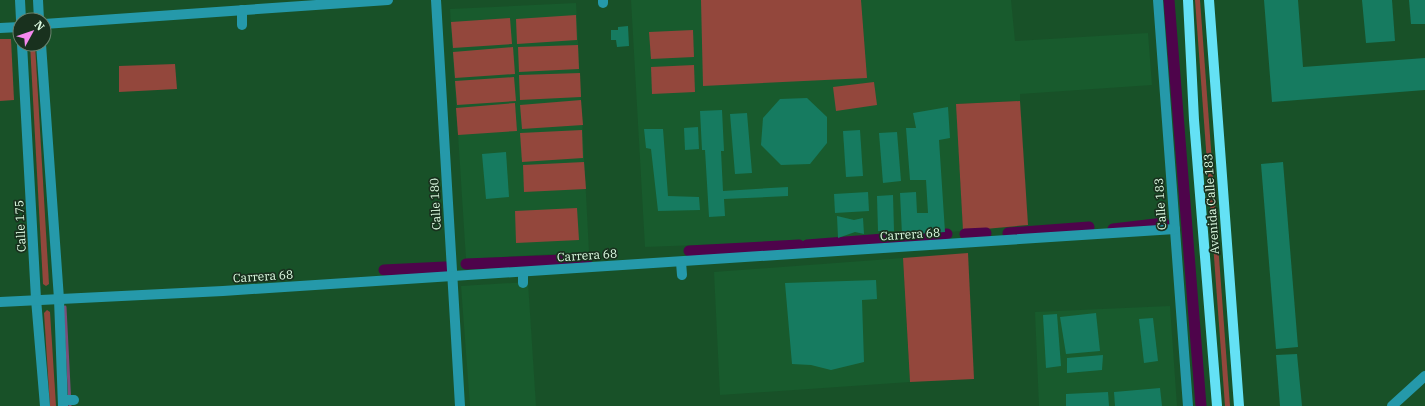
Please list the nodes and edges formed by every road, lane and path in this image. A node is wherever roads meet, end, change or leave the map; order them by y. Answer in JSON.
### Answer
{"nodes":[{"id":1,"x":20,"y":0,"type":"edge"},
{"id":2,"x":38,"y":0,"type":"edge"},
{"id":3,"x":388,"y":0,"type":"edge"},
{"id":4,"x":436,"y":0,"type":"edge"},
{"id":5,"x":1158,"y":0,"type":"edge"},
{"id":6,"x":1188,"y":0,"type":"edge"},
{"id":7,"x":1209,"y":0,"type":"edge"},
{"id":8,"x":242,"y":10,"type":"junction"},
{"id":9,"x":21,"y":12,"type":"edge"},
{"id":10,"x":39,"y":12,"type":"edge"},
{"id":11,"x":52,"y":23,"type":"edge"},
{"id":12,"x":242,"y":25,"type":"dead end"},
{"id":13,"x":12,"y":27,"type":"edge"},
{"id":14,"x":0,"y":28,"type":"edge"},
{"id":15,"x":22,"y":52,"type":"edge"},
{"id":16,"x":42,"y":52,"type":"edge"},
{"id":17,"x":1175,"y":229,"type":"junction"},
{"id":18,"x":681,"y":262,"type":"junction"},
{"id":19,"x":524,"y":272,"type":"junction"},
{"id":20,"x":682,"y":275,"type":"dead end"},
{"id":21,"x":452,"y":277,"type":"junction"},
{"id":22,"x":523,"y":283,"type":"dead end"},
{"id":23,"x":36,"y":299,"type":"junction"},
{"id":24,"x":58,"y":299,"type":"junction"},
{"id":25,"x":0,"y":302,"type":"edge"},
{"id":26,"x":1425,"y":376,"type":"edge"},
{"id":27,"x":74,"y":400,"type":"dead end"},
{"id":28,"x":63,"y":403,"type":"edge"},
{"id":29,"x":45,"y":406,"type":"edge"},
{"id":30,"x":460,"y":406,"type":"edge"},
{"id":31,"x":1188,"y":406,"type":"edge"},
{"id":32,"x":1217,"y":406,"type":"edge"},
{"id":33,"x":1239,"y":406,"type":"edge"},
{"id":34,"x":1392,"y":406,"type":"edge"}],
"edges":[{"from":1,"to":9,"type":"street"},
{"from":2,"to":10,"type":"street"},
{"from":3,"to":8,"type":"street"},
{"from":4,"to":21,"type":"street","name":"Calle 180"},
{"from":5,"to":17,"type":"street","name":"Calle 183"},
{"from":6,"to":32,"type":"main road","name":"Avenida Calle 183"},
{"from":7,"to":33,"type":"main road","name":"Avenida Calle 183"},
{"from":8,"to":11,"type":"street"},
{"from":8,"to":12,"type":"street"},
{"from":13,"to":14,"type":"street"},
{"from":15,"to":23,"type":"street","name":"Calle 175"},
{"from":16,"to":24,"type":"street"},
{"from":17,"to":18,"type":"street","name":"Carrera 68"},
{"from":17,"to":31,"type":"street","name":"Calle 183"},
{"from":18,"to":19,"type":"street","name":"Carrera 68"},
{"from":18,"to":20,"type":"street"},
{"from":19,"to":21,"type":"street","name":"Carrera 68"},
{"from":19,"to":22,"type":"street"},
{"from":21,"to":24,"type":"street","name":"Carrera 68"},
{"from":21,"to":30,"type":"street","name":"Calle 180"},
{"from":23,"to":24,"type":"street","name":"Carrera 68"},
{"from":23,"to":25,"type":"street","name":"Carrera 68"},
{"from":23,"to":29,"type":"street","name":"Calle 175"},
{"from":24,"to":28,"type":"street"},
{"from":26,"to":34,"type":"street"},
{"from":27,"to":28,"type":"street"}]}
